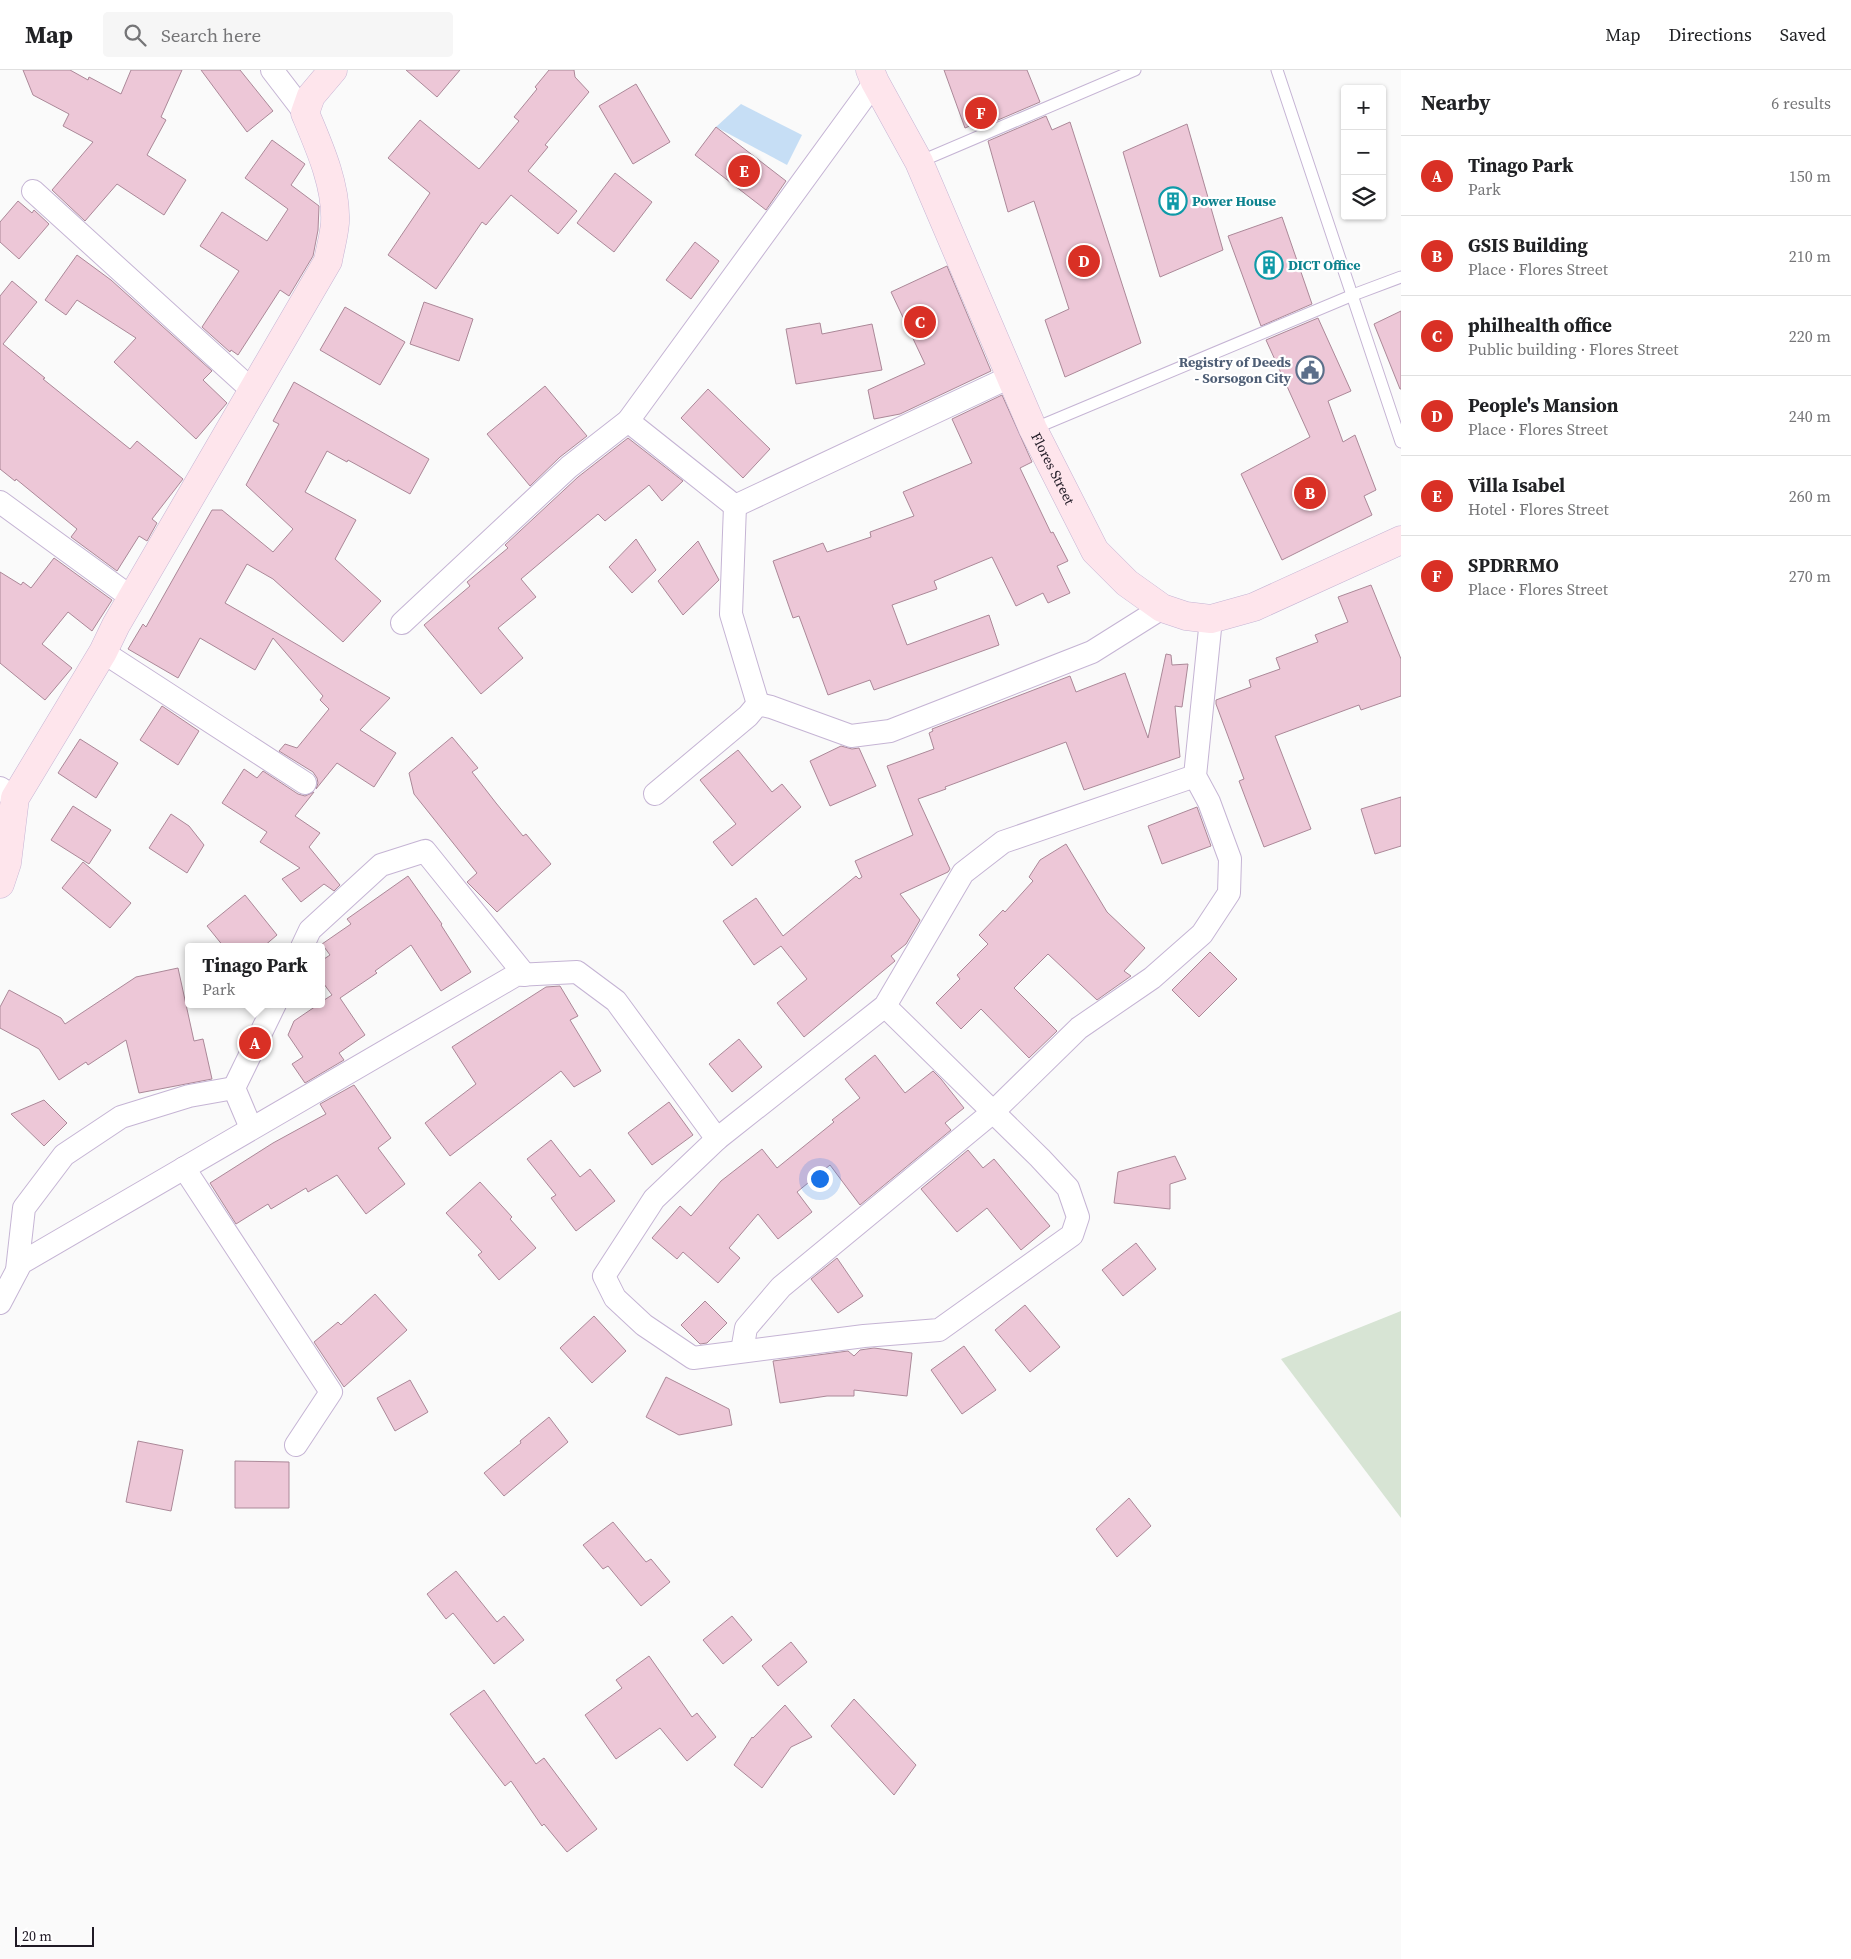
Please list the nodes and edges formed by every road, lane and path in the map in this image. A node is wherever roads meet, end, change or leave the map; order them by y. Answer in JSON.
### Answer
{"nodes":[{"id":1,"x":272,"y":70,"type":"edge"},
{"id":2,"x":334,"y":70,"type":"edge"},
{"id":3,"x":1135,"y":70,"type":"edge"},
{"id":4,"x":1277,"y":70,"type":"edge"},
{"id":5,"x":872,"y":76,"type":"edge"},
{"id":6,"x":305,"y":113,"type":"junction"},
{"id":7,"x":919,"y":162,"type":"junction"},
{"id":8,"x":33,"y":191,"type":"dead end"},
{"id":9,"x":1401,"y":278,"type":"edge"},
{"id":10,"x":1353,"y":295,"type":"junction"},
{"id":11,"x":1010,"y":377,"type":"junction"},
{"id":12,"x":253,"y":391,"type":"junction"},
{"id":13,"x":628,"y":421,"type":"junction"},
{"id":14,"x":1033,"y":429,"type":"junction"},
{"id":15,"x":1401,"y":442,"type":"edge"},
{"id":16,"x":0,"y":502,"type":"edge"},
{"id":17,"x":735,"y":506,"type":"junction"},
{"id":18,"x":1401,"y":540,"type":"edge"},
{"id":19,"x":132,"y":598,"type":"junction"},
{"id":20,"x":1162,"y":608,"type":"junction"},
{"id":21,"x":1211,"y":619,"type":"junction"},
{"id":22,"x":402,"y":623,"type":"dead end"},
{"id":23,"x":103,"y":652,"type":"junction"},
{"id":24,"x":758,"y":704,"type":"junction"},
{"id":25,"x":1196,"y":776,"type":"junction"},
{"id":26,"x":305,"y":783,"type":"dead end"},
{"id":27,"x":8,"y":793,"type":"edge"},
{"id":28,"x":655,"y":794,"type":"dead end"},
{"id":29,"x":0,"y":884,"type":"edge"},
{"id":30,"x":304,"y":943,"type":"edge"},
{"id":31,"x":525,"y":974,"type":"junction"},
{"id":32,"x":885,"y":1006,"type":"junction"},
{"id":33,"x":273,"y":1008,"type":"edge"},
{"id":34,"x":234,"y":1088,"type":"junction"},
{"id":35,"x":994,"y":1112,"type":"junction"},
{"id":36,"x":251,"y":1128,"type":"junction"},
{"id":37,"x":717,"y":1139,"type":"junction"},
{"id":38,"x":184,"y":1168,"type":"junction"},
{"id":39,"x":17,"y":1270,"type":"junction"},
{"id":40,"x":0,"y":1303,"type":"edge"},
{"id":41,"x":742,"y":1351,"type":"junction"},
{"id":42,"x":296,"y":1445,"type":"dead end"}],
"edges":[{"from":1,"to":6,"type":"street"},
{"from":2,"to":6,"type":"street"},
{"from":3,"to":7,"type":"lane"},
{"from":4,"to":10,"type":"lane"},
{"from":5,"to":7,"type":"street","name":"Flores Street"},
{"from":5,"to":13,"type":"street"},
{"from":6,"to":12,"type":"street"},
{"from":7,"to":11,"type":"street","name":"Flores Street"},
{"from":8,"to":12,"type":"street"},
{"from":9,"to":10,"type":"lane"},
{"from":10,"to":14,"type":"lane"},
{"from":10,"to":15,"type":"lane"},
{"from":11,"to":14,"type":"street","name":"Flores Street"},
{"from":11,"to":17,"type":"street"},
{"from":12,"to":19,"type":"street"},
{"from":13,"to":17,"type":"street"},
{"from":13,"to":22,"type":"street"},
{"from":14,"to":20,"type":"street","name":"Flores Street"},
{"from":16,"to":19,"type":"street"},
{"from":17,"to":24,"type":"street"},
{"from":18,"to":21,"type":"street","name":"Flores Street"},
{"from":19,"to":23,"type":"street"},
{"from":20,"to":21,"type":"street","name":"Flores Street"},
{"from":20,"to":24,"type":"street"},
{"from":21,"to":25,"type":"street"},
{"from":23,"to":26,"type":"street"},
{"from":23,"to":27,"type":"street"},
{"from":24,"to":28,"type":"street"},
{"from":25,"to":32,"type":"street"},
{"from":25,"to":35,"type":"street"},
{"from":27,"to":29,"type":"street"},
{"from":30,"to":31,"type":"street"},
{"from":31,"to":36,"type":"street"},
{"from":31,"to":37,"type":"street"},
{"from":32,"to":35,"type":"street"},
{"from":32,"to":37,"type":"street"},
{"from":33,"to":34,"type":"street"},
{"from":34,"to":36,"type":"street"},
{"from":34,"to":39,"type":"street"},
{"from":35,"to":41,"type":"street"},
{"from":35,"to":41,"type":"street"},
{"from":36,"to":38,"type":"street"},
{"from":37,"to":41,"type":"street"},
{"from":38,"to":39,"type":"street"},
{"from":38,"to":42,"type":"street"},
{"from":39,"to":40,"type":"street"}]}
